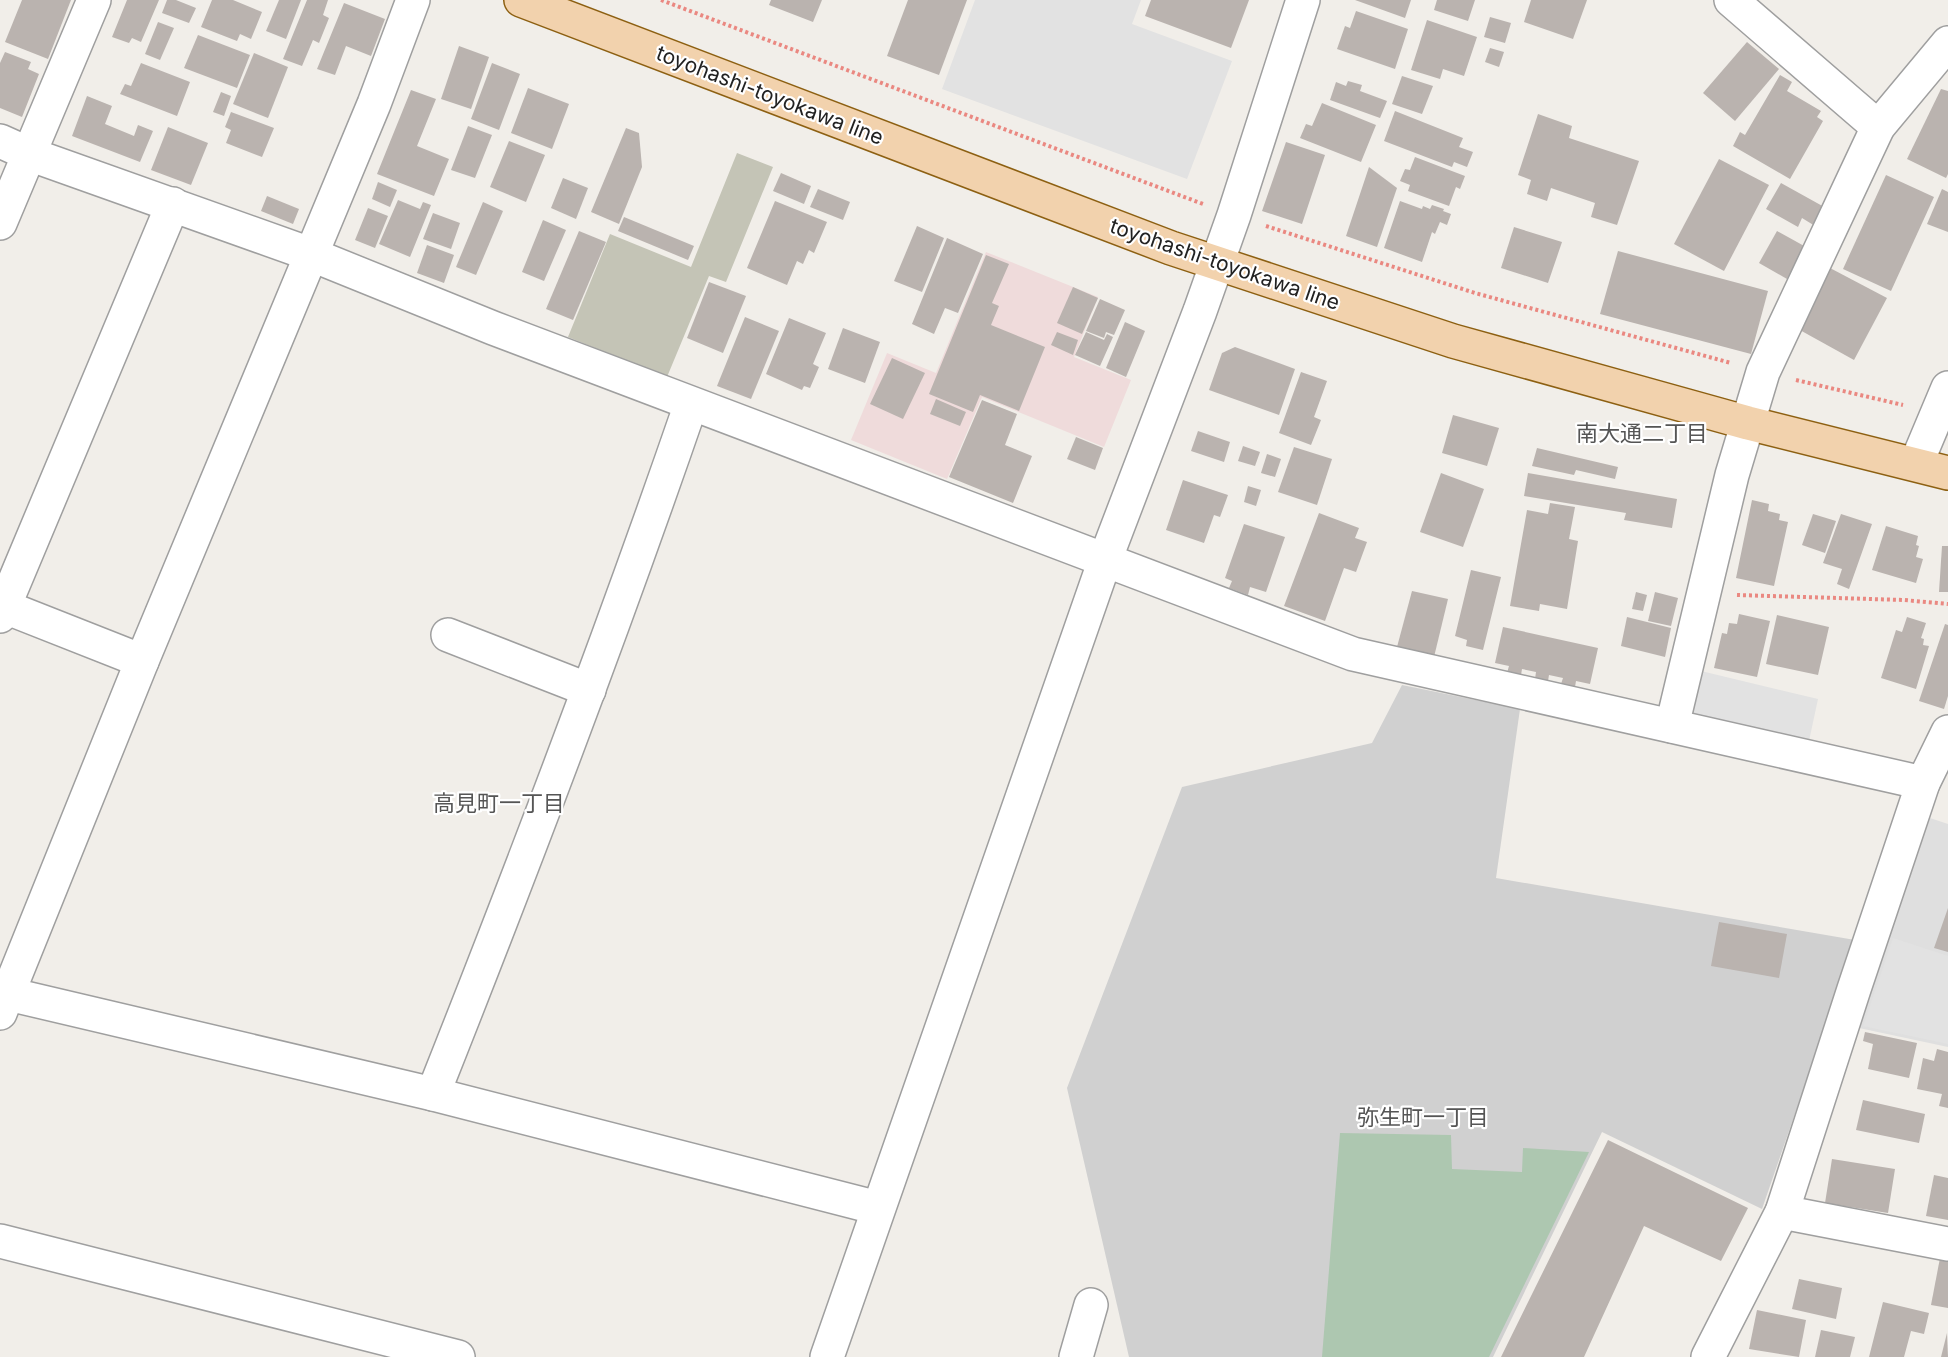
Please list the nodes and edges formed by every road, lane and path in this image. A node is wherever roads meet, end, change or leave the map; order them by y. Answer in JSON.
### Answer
{"nodes":[{"id":1,"x":94,"y":0,"type":"edge"},
{"id":2,"x":412,"y":0,"type":"edge"},
{"id":3,"x":521,"y":0,"type":"edge"},
{"id":4,"x":662,"y":0,"type":"edge"},
{"id":5,"x":1303,"y":0,"type":"edge"},
{"id":6,"x":1731,"y":0,"type":"edge"},
{"id":7,"x":1942,"y":58,"type":"edge"},
{"id":8,"x":1878,"y":127,"type":"junction"},
{"id":9,"x":14,"y":147,"type":"edge"},
{"id":10,"x":173,"y":204,"type":"junction"},
{"id":11,"x":1234,"y":215,"type":"junction"},
{"id":12,"x":0,"y":223,"type":"edge"},
{"id":13,"x":310,"y":254,"type":"junction"},
{"id":14,"x":1216,"y":263,"type":"junction"},
{"id":15,"x":1763,"y":372,"type":"junction"},
{"id":16,"x":1943,"y":400,"type":"edge"},
{"id":17,"x":691,"y":404,"type":"junction"},
{"id":18,"x":1748,"y":423,"type":"junction"},
{"id":19,"x":1916,"y":464,"type":"junction"},
{"id":20,"x":1948,"y":473,"type":"edge"},
{"id":21,"x":1105,"y":560,"type":"junction"},
{"id":22,"x":1703,"y":595,"type":"junction"},
{"id":23,"x":1948,"y":604,"type":"edge"},
{"id":24,"x":1,"y":609,"type":"edge"},
{"id":25,"x":448,"y":636,"type":"dead end"},
{"id":26,"x":142,"y":661,"type":"junction"},
{"id":27,"x":589,"y":690,"type":"junction"},
{"id":28,"x":1672,"y":726,"type":"junction"},
{"id":29,"x":1948,"y":732,"type":"edge"},
{"id":30,"x":1923,"y":783,"type":"junction"},
{"id":31,"x":2,"y":1000,"type":"edge"},
{"id":32,"x":433,"y":1094,"type":"junction"},
{"id":33,"x":878,"y":1208,"type":"junction"},
{"id":34,"x":1782,"y":1212,"type":"junction"},
{"id":35,"x":0,"y":1241,"type":"edge"},
{"id":36,"x":1948,"y":1244,"type":"edge"},
{"id":37,"x":1091,"y":1305,"type":"dead end"},
{"id":38,"x":1720,"y":1353,"type":"edge"},
{"id":39,"x":459,"y":1357,"type":"edge"},
{"id":40,"x":827,"y":1357,"type":"edge"},
{"id":41,"x":1076,"y":1357,"type":"edge"}],
"edges":[{"from":1,"to":9,"type":"street"},
{"from":2,"to":13,"type":"street"},
{"from":3,"to":14,"type":"main road","name":"toyohashi-toyokawa line"},
{"from":4,"to":11,"type":"path"},
{"from":5,"to":11,"type":"street"},
{"from":6,"to":8,"type":"street"},
{"from":7,"to":8,"type":"street"},
{"from":8,"to":15,"type":"street"},
{"from":9,"to":10,"type":"street"},
{"from":9,"to":12,"type":"street"},
{"from":10,"to":13,"type":"street"},
{"from":10,"to":24,"type":"street"},
{"from":11,"to":14,"type":"street"},
{"from":11,"to":15,"type":"path"},
{"from":13,"to":17,"type":"street"},
{"from":13,"to":26,"type":"street"},
{"from":14,"to":18,"type":"main road","name":"toyohashi-toyokawa line"},
{"from":14,"to":21,"type":"street"},
{"from":15,"to":16,"type":"path"},
{"from":15,"to":18,"type":"street"},
{"from":16,"to":19,"type":"street"},
{"from":17,"to":21,"type":"street"},
{"from":17,"to":27,"type":"street"},
{"from":18,"to":19,"type":"main road","name":"toyohashi-toyokawa line"},
{"from":18,"to":22,"type":"street"},
{"from":19,"to":20,"type":"main road","name":"toyohashi-toyokawa line"},
{"from":21,"to":28,"type":"street"},
{"from":21,"to":33,"type":"street"},
{"from":22,"to":23,"type":"path"},
{"from":22,"to":28,"type":"street"},
{"from":24,"to":26,"type":"street"},
{"from":25,"to":27,"type":"street"},
{"from":26,"to":31,"type":"street"},
{"from":27,"to":32,"type":"street"},
{"from":28,"to":30,"type":"street"},
{"from":29,"to":30,"type":"street"},
{"from":30,"to":34,"type":"street"},
{"from":31,"to":32,"type":"street"},
{"from":32,"to":33,"type":"street"},
{"from":33,"to":40,"type":"street"},
{"from":34,"to":36,"type":"street"},
{"from":34,"to":38,"type":"street"},
{"from":35,"to":39,"type":"street"},
{"from":37,"to":41,"type":"street"}]}
